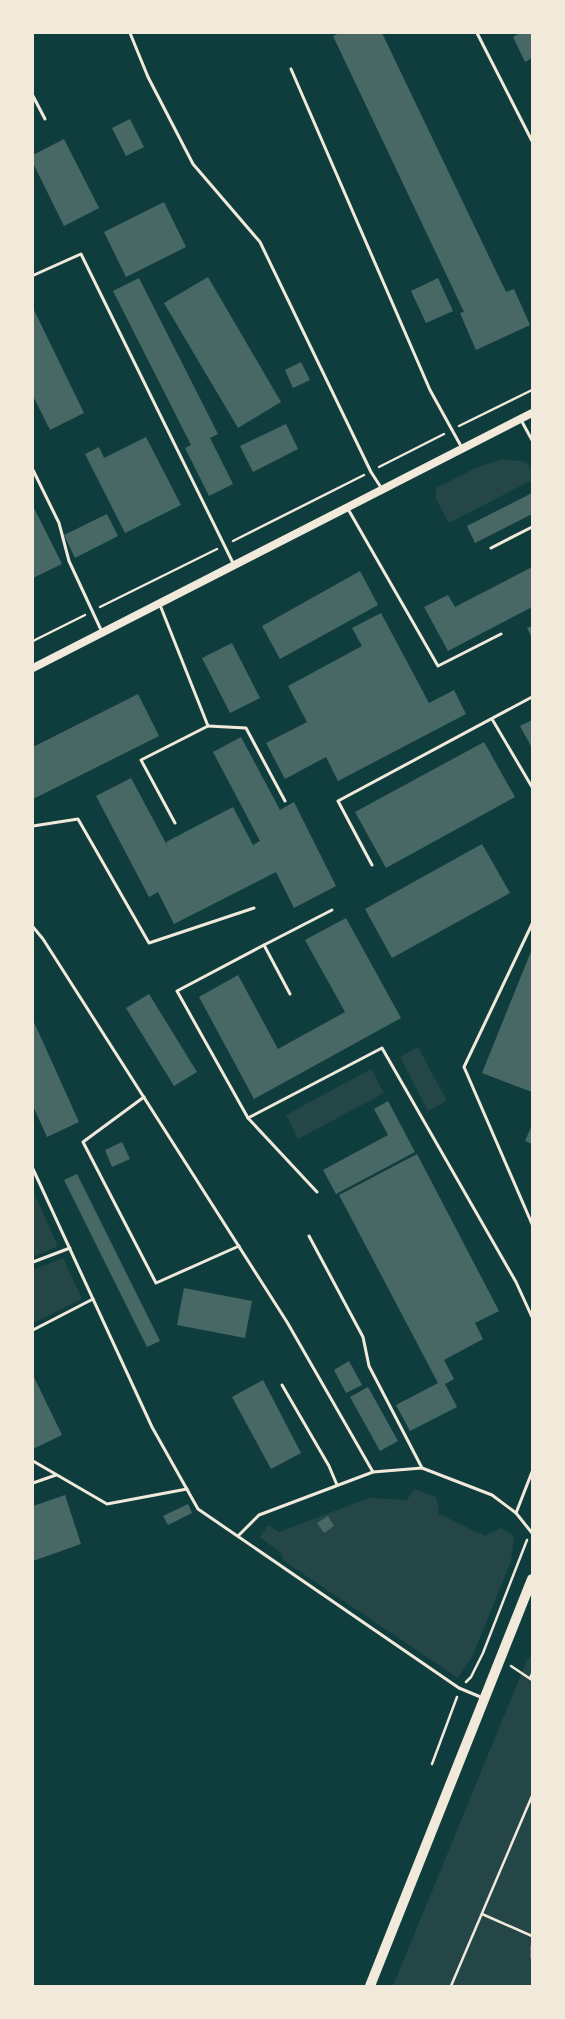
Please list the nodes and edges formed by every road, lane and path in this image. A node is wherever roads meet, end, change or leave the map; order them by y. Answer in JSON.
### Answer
{"nodes":[{"id":1,"x":130,"y":33,"type":"edge"},
{"id":2,"x":477,"y":33,"type":"edge"},
{"id":3,"x":291,"y":69,"type":"dead end"},
{"id":4,"x":33,"y":96,"type":"edge"},
{"id":5,"x":45,"y":119,"type":"dead end"},
{"id":6,"x":532,"y":141,"type":"edge"},
{"id":7,"x":34,"y":275,"type":"edge"},
{"id":8,"x":532,"y":390,"type":"edge"},
{"id":9,"x":532,"y":413,"type":"edge"},
{"id":10,"x":520,"y":419,"type":"junction"},
{"id":11,"x":452,"y":430,"type":"junction"},
{"id":12,"x":532,"y":440,"type":"edge"},
{"id":13,"x":462,"y":448,"type":"junction"},
{"id":14,"x":33,"y":470,"type":"edge"},
{"id":15,"x":371,"y":472,"type":"junction"},
{"id":16,"x":382,"y":489,"type":"junction"},
{"id":17,"x":347,"y":507,"type":"junction"},
{"id":18,"x":532,"y":527,"type":"edge"},
{"id":19,"x":224,"y":545,"type":"junction"},
{"id":20,"x":491,"y":548,"type":"dead end"},
{"id":21,"x":234,"y":565,"type":"junction"},
{"id":22,"x":159,"y":603,"type":"junction"},
{"id":23,"x":93,"y":611,"type":"junction"},
{"id":24,"x":102,"y":632,"type":"junction"},
{"id":25,"x":501,"y":634,"type":"dead end"},
{"id":26,"x":33,"y":641,"type":"edge"},
{"id":27,"x":33,"y":668,"type":"edge"},
{"id":28,"x":532,"y":697,"type":"edge"},
{"id":29,"x":492,"y":719,"type":"junction"},
{"id":30,"x":208,"y":726,"type":"junction"},
{"id":31,"x":532,"y":786,"type":"edge"},
{"id":32,"x":285,"y":801,"type":"dead end"},
{"id":33,"x":175,"y":823,"type":"dead end"},
{"id":34,"x":33,"y":826,"type":"edge"},
{"id":35,"x":372,"y":865,"type":"dead end"},
{"id":36,"x":254,"y":908,"type":"dead end"},
{"id":37,"x":332,"y":910,"type":"dead end"},
{"id":38,"x":532,"y":924,"type":"edge"},
{"id":39,"x":33,"y":927,"type":"edge"},
{"id":40,"x":264,"y":945,"type":"junction"},
{"id":41,"x":290,"y":994,"type":"dead end"},
{"id":42,"x":144,"y":1098,"type":"junction"},
{"id":43,"x":248,"y":1118,"type":"junction"},
{"id":44,"x":33,"y":1169,"type":"edge"},
{"id":45,"x":317,"y":1192,"type":"dead end"},
{"id":46,"x":532,"y":1224,"type":"edge"},
{"id":47,"x":309,"y":1236,"type":"dead end"},
{"id":48,"x":239,"y":1246,"type":"junction"},
{"id":49,"x":70,"y":1248,"type":"junction"},
{"id":50,"x":33,"y":1262,"type":"edge"},
{"id":51,"x":93,"y":1299,"type":"junction"},
{"id":52,"x":532,"y":1317,"type":"edge"},
{"id":53,"x":33,"y":1330,"type":"edge"},
{"id":54,"x":282,"y":1385,"type":"dead end"},
{"id":55,"x":33,"y":1461,"type":"edge"},
{"id":56,"x":422,"y":1468,"type":"junction"},
{"id":57,"x":373,"y":1472,"type":"junction"},
{"id":58,"x":532,"y":1472,"type":"edge"},
{"id":59,"x":56,"y":1475,"type":"junction"},
{"id":60,"x":33,"y":1483,"type":"edge"},
{"id":61,"x":337,"y":1485,"type":"junction"},
{"id":62,"x":187,"y":1489,"type":"junction"},
{"id":63,"x":516,"y":1513,"type":"junction"},
{"id":64,"x":531,"y":1532,"type":"edge"},
{"id":65,"x":238,"y":1536,"type":"junction"},
{"id":66,"x":532,"y":1579,"type":"edge"},
{"id":67,"x":532,"y":1674,"type":"edge"},
{"id":68,"x":530,"y":1678,"type":"dead end"},
{"id":69,"x":459,"y":1688,"type":"junction"},
{"id":70,"x":485,"y":1699,"type":"junction"},
{"id":71,"x":432,"y":1764,"type":"dead end"},
{"id":72,"x":532,"y":1796,"type":"edge"},
{"id":73,"x":482,"y":1914,"type":"junction"},
{"id":74,"x":532,"y":1936,"type":"edge"},
{"id":75,"x":532,"y":1946,"type":"edge"},
{"id":76,"x":532,"y":1958,"type":"edge"},
{"id":77,"x":370,"y":1986,"type":"edge"},
{"id":78,"x":451,"y":1986,"type":"edge"}],
"edges":[{"from":1,"to":15,"type":"lane"},
{"from":2,"to":6,"type":"lane"},
{"from":3,"to":11,"type":"lane"},
{"from":4,"to":5,"type":"lane"},
{"from":7,"to":19,"type":"lane"},
{"from":8,"to":11,"type":"path"},
{"from":9,"to":10,"type":"main road"},
{"from":10,"to":12,"type":"lane"},
{"from":10,"to":13,"type":"main road"},
{"from":11,"to":13,"type":"lane"},
{"from":11,"to":15,"type":"path"},
{"from":13,"to":16,"type":"main road"},
{"from":14,"to":23,"type":"lane"},
{"from":15,"to":16,"type":"lane"},
{"from":15,"to":19,"type":"path"},
{"from":16,"to":17,"type":"main road"},
{"from":17,"to":21,"type":"main road"},
{"from":17,"to":25,"type":"lane"},
{"from":18,"to":20,"type":"lane"},
{"from":19,"to":21,"type":"lane"},
{"from":19,"to":23,"type":"path"},
{"from":21,"to":22,"type":"main road"},
{"from":22,"to":24,"type":"main road"},
{"from":22,"to":30,"type":"lane"},
{"from":23,"to":24,"type":"lane"},
{"from":23,"to":26,"type":"path"},
{"from":24,"to":27,"type":"main road"},
{"from":28,"to":29,"type":"lane"},
{"from":29,"to":31,"type":"lane"},
{"from":29,"to":35,"type":"lane"},
{"from":30,"to":32,"type":"lane"},
{"from":30,"to":33,"type":"lane"},
{"from":34,"to":36,"type":"lane"},
{"from":37,"to":40,"type":"lane"},
{"from":38,"to":46,"type":"lane"},
{"from":39,"to":42,"type":"lane"},
{"from":40,"to":41,"type":"lane"},
{"from":40,"to":43,"type":"lane"},
{"from":42,"to":48,"type":"lane"},
{"from":42,"to":48,"type":"lane"},
{"from":43,"to":45,"type":"lane"},
{"from":43,"to":52,"type":"lane"},
{"from":44,"to":49,"type":"lane"},
{"from":47,"to":56,"type":"lane"},
{"from":48,"to":57,"type":"lane"},
{"from":49,"to":50,"type":"lane"},
{"from":49,"to":51,"type":"lane"},
{"from":51,"to":53,"type":"lane"},
{"from":51,"to":62,"type":"lane"},
{"from":54,"to":61,"type":"lane"},
{"from":55,"to":59,"type":"lane"},
{"from":56,"to":57,"type":"lane"},
{"from":56,"to":63,"type":"lane"},
{"from":57,"to":61,"type":"lane"},
{"from":58,"to":63,"type":"lane"},
{"from":59,"to":60,"type":"lane"},
{"from":59,"to":62,"type":"lane"},
{"from":61,"to":65,"type":"lane"},
{"from":62,"to":65,"type":"lane"},
{"from":63,"to":64,"type":"lane"},
{"from":64,"to":69,"type":"path"},
{"from":65,"to":69,"type":"lane"},
{"from":66,"to":70,"type":"main road"},
{"from":67,"to":68,"type":"path"},
{"from":69,"to":70,"type":"lane"},
{"from":69,"to":71,"type":"path"},
{"from":70,"to":77,"type":"main road"},
{"from":72,"to":73,"type":"path"},
{"from":73,"to":74,"type":"path"},
{"from":73,"to":78,"type":"path"},
{"from":75,"to":76,"type":"path"}]}
